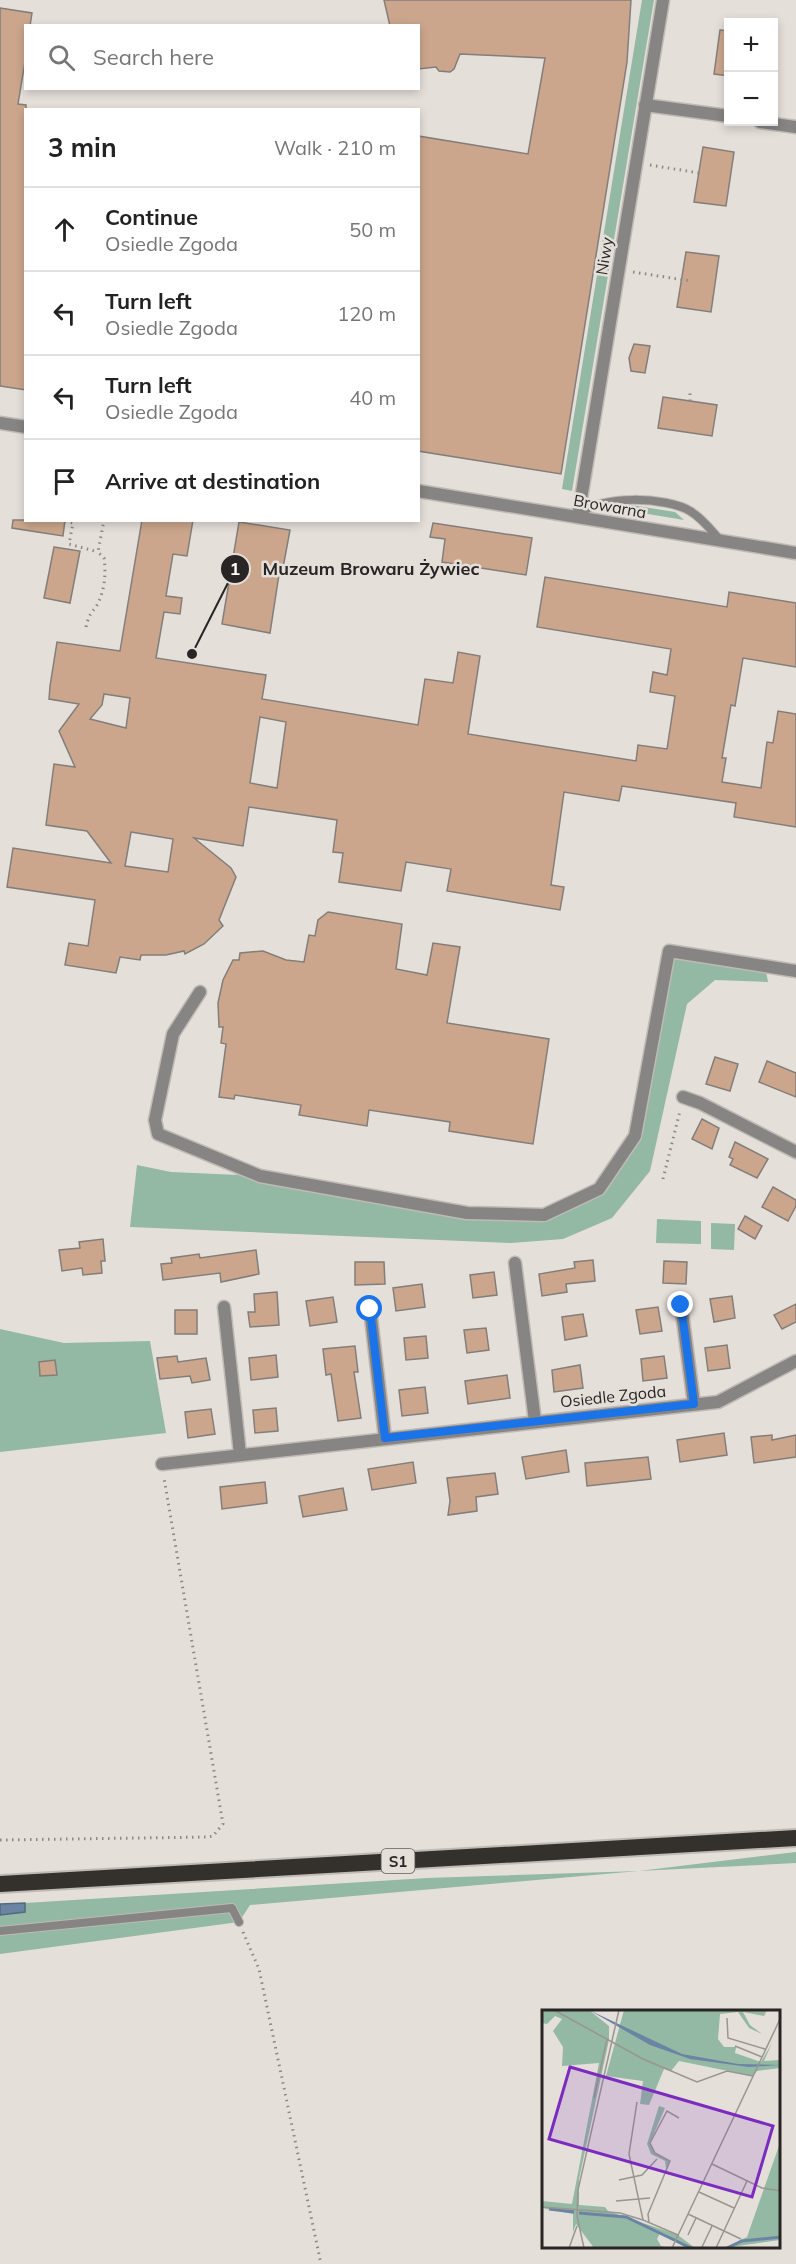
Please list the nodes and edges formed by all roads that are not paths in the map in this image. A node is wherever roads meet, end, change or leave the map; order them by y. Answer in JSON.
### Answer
{"nodes":[{"id":1,"x":663,"y":0,"type":"edge"},
{"id":2,"x":645,"y":105,"type":"junction"},
{"id":3,"x":724,"y":115,"type":"edge"},
{"id":4,"x":778,"y":124,"type":"edge"},
{"id":5,"x":796,"y":127,"type":"edge"},
{"id":6,"x":0,"y":423,"type":"edge"},
{"id":7,"x":24,"y":427,"type":"edge"},
{"id":8,"x":420,"y":492,"type":"edge"},
{"id":9,"x":578,"y":517,"type":"junction"},
{"id":10,"x":722,"y":541,"type":"junction"},
{"id":11,"x":796,"y":553,"type":"edge"},
{"id":12,"x":796,"y":971,"type":"edge"},
{"id":13,"x":200,"y":992,"type":"dead end"},
{"id":14,"x":683,"y":1097,"type":"road end"},
{"id":15,"x":796,"y":1152,"type":"edge"},
{"id":16,"x":515,"y":1263,"type":"dead end"},
{"id":17,"x":681,"y":1305,"type":"dead end"},
{"id":18,"x":224,"y":1307,"type":"dead end"},
{"id":19,"x":370,"y":1309,"type":"dead end"},
{"id":20,"x":796,"y":1361,"type":"edge"},
{"id":21,"x":694,"y":1404,"type":"junction"},
{"id":22,"x":535,"y":1421,"type":"junction"},
{"id":23,"x":385,"y":1438,"type":"junction"},
{"id":24,"x":240,"y":1455,"type":"junction"},
{"id":25,"x":162,"y":1464,"type":"road end"},
{"id":26,"x":796,"y":1838,"type":"edge"},
{"id":27,"x":0,"y":1884,"type":"edge"},
{"id":28,"x":239,"y":1922,"type":"road end"},
{"id":29,"x":0,"y":1931,"type":"edge"}],
"edges":[{"from":1,"to":2,"type":"street","name":"Niwy"},
{"from":2,"to":3,"type":"street"},
{"from":2,"to":9,"type":"street","name":"Niwy"},
{"from":4,"to":5,"type":"street"},
{"from":6,"to":7,"type":"street"},
{"from":8,"to":9,"type":"street","name":"Browarna"},
{"from":9,"to":10,"type":"street","name":"Browarna"},
{"from":9,"to":10,"type":"lane"},
{"from":10,"to":11,"type":"street","name":"Browarna"},
{"from":12,"to":13,"type":"street"},
{"from":14,"to":15,"type":"street"},
{"from":16,"to":22,"type":"street"},
{"from":17,"to":21,"type":"street"},
{"from":18,"to":24,"type":"street"},
{"from":19,"to":23,"type":"street"},
{"from":20,"to":21,"type":"street","name":"Osiedle Zgoda"},
{"from":21,"to":22,"type":"street","name":"Osiedle Zgoda"},
{"from":22,"to":23,"type":"street","name":"Osiedle Zgoda"},
{"from":23,"to":24,"type":"street","name":"Osiedle Zgoda"},
{"from":24,"to":25,"type":"street","name":"Osiedle Zgoda"},
{"from":26,"to":27,"type":"highway","number":"S1"},
{"from":28,"to":29,"type":"lane"}]}
